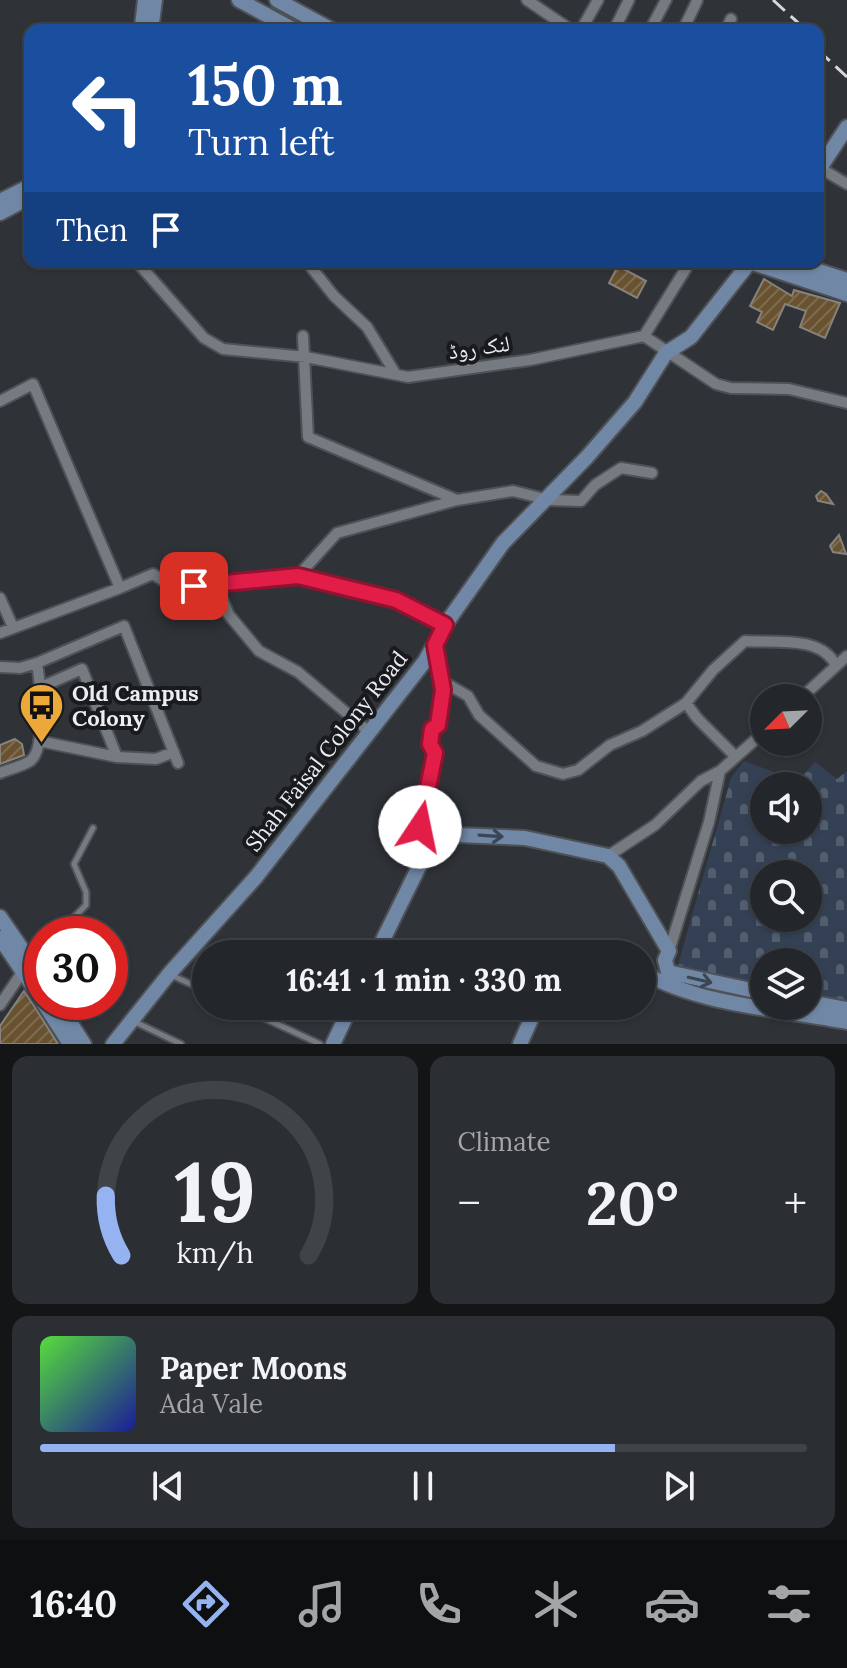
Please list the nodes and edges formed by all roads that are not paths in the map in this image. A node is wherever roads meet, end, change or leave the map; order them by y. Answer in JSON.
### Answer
{"nodes":[{"id":1,"x":145,"y":0,"type":"edge"},
{"id":2,"x":155,"y":0,"type":"edge"},
{"id":3,"x":239,"y":0,"type":"edge"},
{"id":4,"x":261,"y":0,"type":"edge"},
{"id":5,"x":277,"y":0,"type":"edge"},
{"id":6,"x":527,"y":0,"type":"edge"},
{"id":7,"x":598,"y":0,"type":"edge"},
{"id":8,"x":629,"y":0,"type":"edge"},
{"id":9,"x":666,"y":0,"type":"edge"},
{"id":10,"x":697,"y":1,"type":"edge"},
{"id":11,"x":143,"y":24,"type":"edge"},
{"id":12,"x":152,"y":24,"type":"edge"},
{"id":13,"x":283,"y":24,"type":"edge"},
{"id":14,"x":304,"y":24,"type":"edge"},
{"id":15,"x":321,"y":24,"type":"edge"},
{"id":16,"x":562,"y":24,"type":"edge"},
{"id":17,"x":584,"y":24,"type":"edge"},
{"id":18,"x":617,"y":24,"type":"edge"},
{"id":19,"x":653,"y":24,"type":"edge"},
{"id":20,"x":686,"y":24,"type":"edge"},
{"id":21,"x":847,"y":127,"type":"edge"},
{"id":22,"x":824,"y":162,"type":"edge"},
{"id":23,"x":824,"y":172,"type":"edge"},
{"id":24,"x":847,"y":184,"type":"edge"},
{"id":25,"x":24,"y":189,"type":"edge"},
{"id":26,"x":24,"y":200,"type":"edge"},
{"id":27,"x":0,"y":201,"type":"edge"},
{"id":28,"x":0,"y":213,"type":"edge"},
{"id":29,"x":142,"y":268,"type":"edge"},
{"id":30,"x":312,"y":268,"type":"edge"},
{"id":31,"x":686,"y":268,"type":"edge"},
{"id":32,"x":745,"y":268,"type":"edge"},
{"id":33,"x":768,"y":268,"type":"edge"},
{"id":34,"x":810,"y":268,"type":"edge"},
{"id":35,"x":847,"y":280,"type":"edge"},
{"id":36,"x":847,"y":294,"type":"edge"},
{"id":37,"x":303,"y":336,"type":"dead end"},
{"id":38,"x":644,"y":336,"type":"junction"},
{"id":39,"x":666,"y":353,"type":"junction"},
{"id":40,"x":306,"y":357,"type":"junction"},
{"id":41,"x":395,"y":373,"type":"junction"},
{"id":42,"x":0,"y":401,"type":"edge"},
{"id":43,"x":847,"y":403,"type":"edge"},
{"id":44,"x":652,"y":473,"type":"dead end"},
{"id":45,"x":457,"y":500,"type":"junction"},
{"id":46,"x":549,"y":500,"type":"junction"},
{"id":47,"x":298,"y":576,"type":"junction"},
{"id":48,"x":216,"y":585,"type":"junction"},
{"id":49,"x":120,"y":588,"type":"junction"},
{"id":50,"x":0,"y":598,"type":"edge"},
{"id":51,"x":445,"y":625,"type":"junction"},
{"id":52,"x":13,"y":627,"type":"junction"},
{"id":53,"x":0,"y":633,"type":"edge"},
{"id":54,"x":435,"y":645,"type":"junction"},
{"id":55,"x":847,"y":656,"type":"edge"},
{"id":56,"x":37,"y":663,"type":"junction"},
{"id":57,"x":836,"y":666,"type":"junction"},
{"id":58,"x":0,"y":667,"type":"edge"},
{"id":59,"x":442,"y":681,"type":"junction"},
{"id":60,"x":816,"y":684,"type":"edge"},
{"id":61,"x":41,"y":687,"type":"junction"},
{"id":62,"x":686,"y":703,"type":"junction"},
{"id":63,"x":368,"y":731,"type":"junction"},
{"id":64,"x":39,"y":741,"type":"junction"},
{"id":65,"x":750,"y":744,"type":"edge"},
{"id":66,"x":174,"y":752,"type":"junction"},
{"id":67,"x":117,"y":757,"type":"junction"},
{"id":68,"x":736,"y":757,"type":"junction"},
{"id":69,"x":178,"y":763,"type":"dead end"},
{"id":70,"x":720,"y":771,"type":"junction"},
{"id":71,"x":0,"y":773,"type":"edge"},
{"id":72,"x":93,"y":828,"type":"dead end"},
{"id":73,"x":435,"y":834,"type":"junction"},
{"id":74,"x":608,"y":856,"type":"junction"},
{"id":75,"x":75,"y":916,"type":"edge"},
{"id":76,"x":0,"y":917,"type":"edge"},
{"id":77,"x":0,"y":938,"type":"edge"},
{"id":78,"x":383,"y":940,"type":"edge"},
{"id":79,"x":24,"y":950,"type":"edge"},
{"id":80,"x":669,"y":951,"type":"junction"},
{"id":81,"x":24,"y":955,"type":"edge"},
{"id":82,"x":24,"y":972,"type":"edge"},
{"id":83,"x":169,"y":974,"type":"junction"},
{"id":84,"x":656,"y":979,"type":"edge"},
{"id":85,"x":192,"y":985,"type":"edge"},
{"id":86,"x":750,"y":990,"type":"edge"},
{"id":87,"x":0,"y":1005,"type":"edge"},
{"id":88,"x":822,"y":1005,"type":"edge"},
{"id":89,"x":847,"y":1009,"type":"edge"},
{"id":90,"x":54,"y":1020,"type":"edge"},
{"id":91,"x":69,"y":1020,"type":"edge"},
{"id":92,"x":268,"y":1020,"type":"edge"},
{"id":93,"x":344,"y":1020,"type":"edge"},
{"id":94,"x":531,"y":1020,"type":"edge"},
{"id":95,"x":132,"y":1021,"type":"junction"},
{"id":96,"x":847,"y":1022,"type":"edge"},
{"id":97,"x":70,"y":1044,"type":"edge"},
{"id":98,"x":84,"y":1044,"type":"edge"},
{"id":99,"x":113,"y":1044,"type":"edge"},
{"id":100,"x":181,"y":1044,"type":"edge"},
{"id":101,"x":320,"y":1044,"type":"edge"},
{"id":102,"x":333,"y":1044,"type":"edge"},
{"id":103,"x":520,"y":1044,"type":"edge"}],
"edges":[{"from":1,"to":11,"type":"street"},
{"from":2,"to":12,"type":"street"},
{"from":3,"to":13,"type":"street"},
{"from":4,"to":14,"type":"street"},
{"from":5,"to":15,"type":"street"},
{"from":6,"to":16,"type":"street"},
{"from":7,"to":17,"type":"street"},
{"from":8,"to":18,"type":"street"},
{"from":9,"to":19,"type":"street"},
{"from":10,"to":20,"type":"street"},
{"from":21,"to":22,"type":"street"},
{"from":23,"to":24,"type":"street"},
{"from":25,"to":27,"type":"street"},
{"from":26,"to":28,"type":"street"},
{"from":29,"to":40,"type":"street","name":"لنک روڈ"},
{"from":30,"to":41,"type":"street"},
{"from":31,"to":38,"type":"street"},
{"from":32,"to":39,"type":"street","name":"Shah Faisal Colony Road"},
{"from":33,"to":36,"type":"street"},
{"from":34,"to":35,"type":"street"},
{"from":37,"to":40,"type":"street"},
{"from":38,"to":39,"type":"street"},
{"from":38,"to":41,"type":"street","name":"لنک روڈ"},
{"from":39,"to":43,"type":"street"},
{"from":39,"to":46,"type":"street","name":"Shah Faisal Colony Road"},
{"from":40,"to":41,"type":"street","name":"لنک روڈ"},
{"from":40,"to":45,"type":"street"},
{"from":42,"to":49,"type":"street"},
{"from":44,"to":46,"type":"street"},
{"from":45,"to":46,"type":"street"},
{"from":45,"to":47,"type":"street"},
{"from":46,"to":51,"type":"street","name":"Shah Faisal Colony Road"},
{"from":47,"to":48,"type":"street"},
{"from":47,"to":51,"type":"street"},
{"from":48,"to":49,"type":"street"},
{"from":48,"to":63,"type":"street"},
{"from":49,"to":52,"type":"street"},
{"from":50,"to":52,"type":"street"},
{"from":51,"to":54,"type":"street","name":"Shah Faisal Colony Road"},
{"from":52,"to":53,"type":"street"},
{"from":54,"to":59,"type":"street"},
{"from":54,"to":63,"type":"street","name":"Shah Faisal Colony Road"},
{"from":55,"to":57,"type":"street"},
{"from":56,"to":58,"type":"street"},
{"from":56,"to":61,"type":"street"},
{"from":56,"to":66,"type":"street"},
{"from":57,"to":60,"type":"street"},
{"from":57,"to":62,"type":"street"},
{"from":59,"to":62,"type":"street"},
{"from":59,"to":73,"type":"street"},
{"from":61,"to":64,"type":"street"},
{"from":61,"to":67,"type":"street"},
{"from":62,"to":68,"type":"street"},
{"from":63,"to":83,"type":"street","name":"Shah Faisal Colony Road"},
{"from":64,"to":67,"type":"street"},
{"from":64,"to":71,"type":"street"},
{"from":65,"to":68,"type":"street"},
{"from":66,"to":67,"type":"street"},
{"from":66,"to":69,"type":"street"},
{"from":68,"to":70,"type":"street"},
{"from":70,"to":74,"type":"street"},
{"from":70,"to":80,"type":"street"},
{"from":72,"to":75,"type":"lane"},
{"from":73,"to":74,"type":"street","one_way":true},
{"from":73,"to":78,"type":"street"},
{"from":74,"to":80,"type":"street"},
{"from":76,"to":79,"type":"street"},
{"from":77,"to":81,"type":"street"},
{"from":80,"to":86,"type":"street","one_way":true},
{"from":82,"to":87,"type":"street"},
{"from":83,"to":85,"type":"lane"},
{"from":83,"to":95,"type":"street","name":"Shah Faisal Colony Road"},
{"from":84,"to":96,"type":"street"},
{"from":88,"to":89,"type":"street"},
{"from":90,"to":97,"type":"street"},
{"from":91,"to":98,"type":"street"},
{"from":92,"to":101,"type":"lane"},
{"from":93,"to":102,"type":"street"},
{"from":94,"to":103,"type":"street"},
{"from":95,"to":99,"type":"street","name":"Shah Faisal Colony Road"},
{"from":95,"to":100,"type":"lane"}]}
